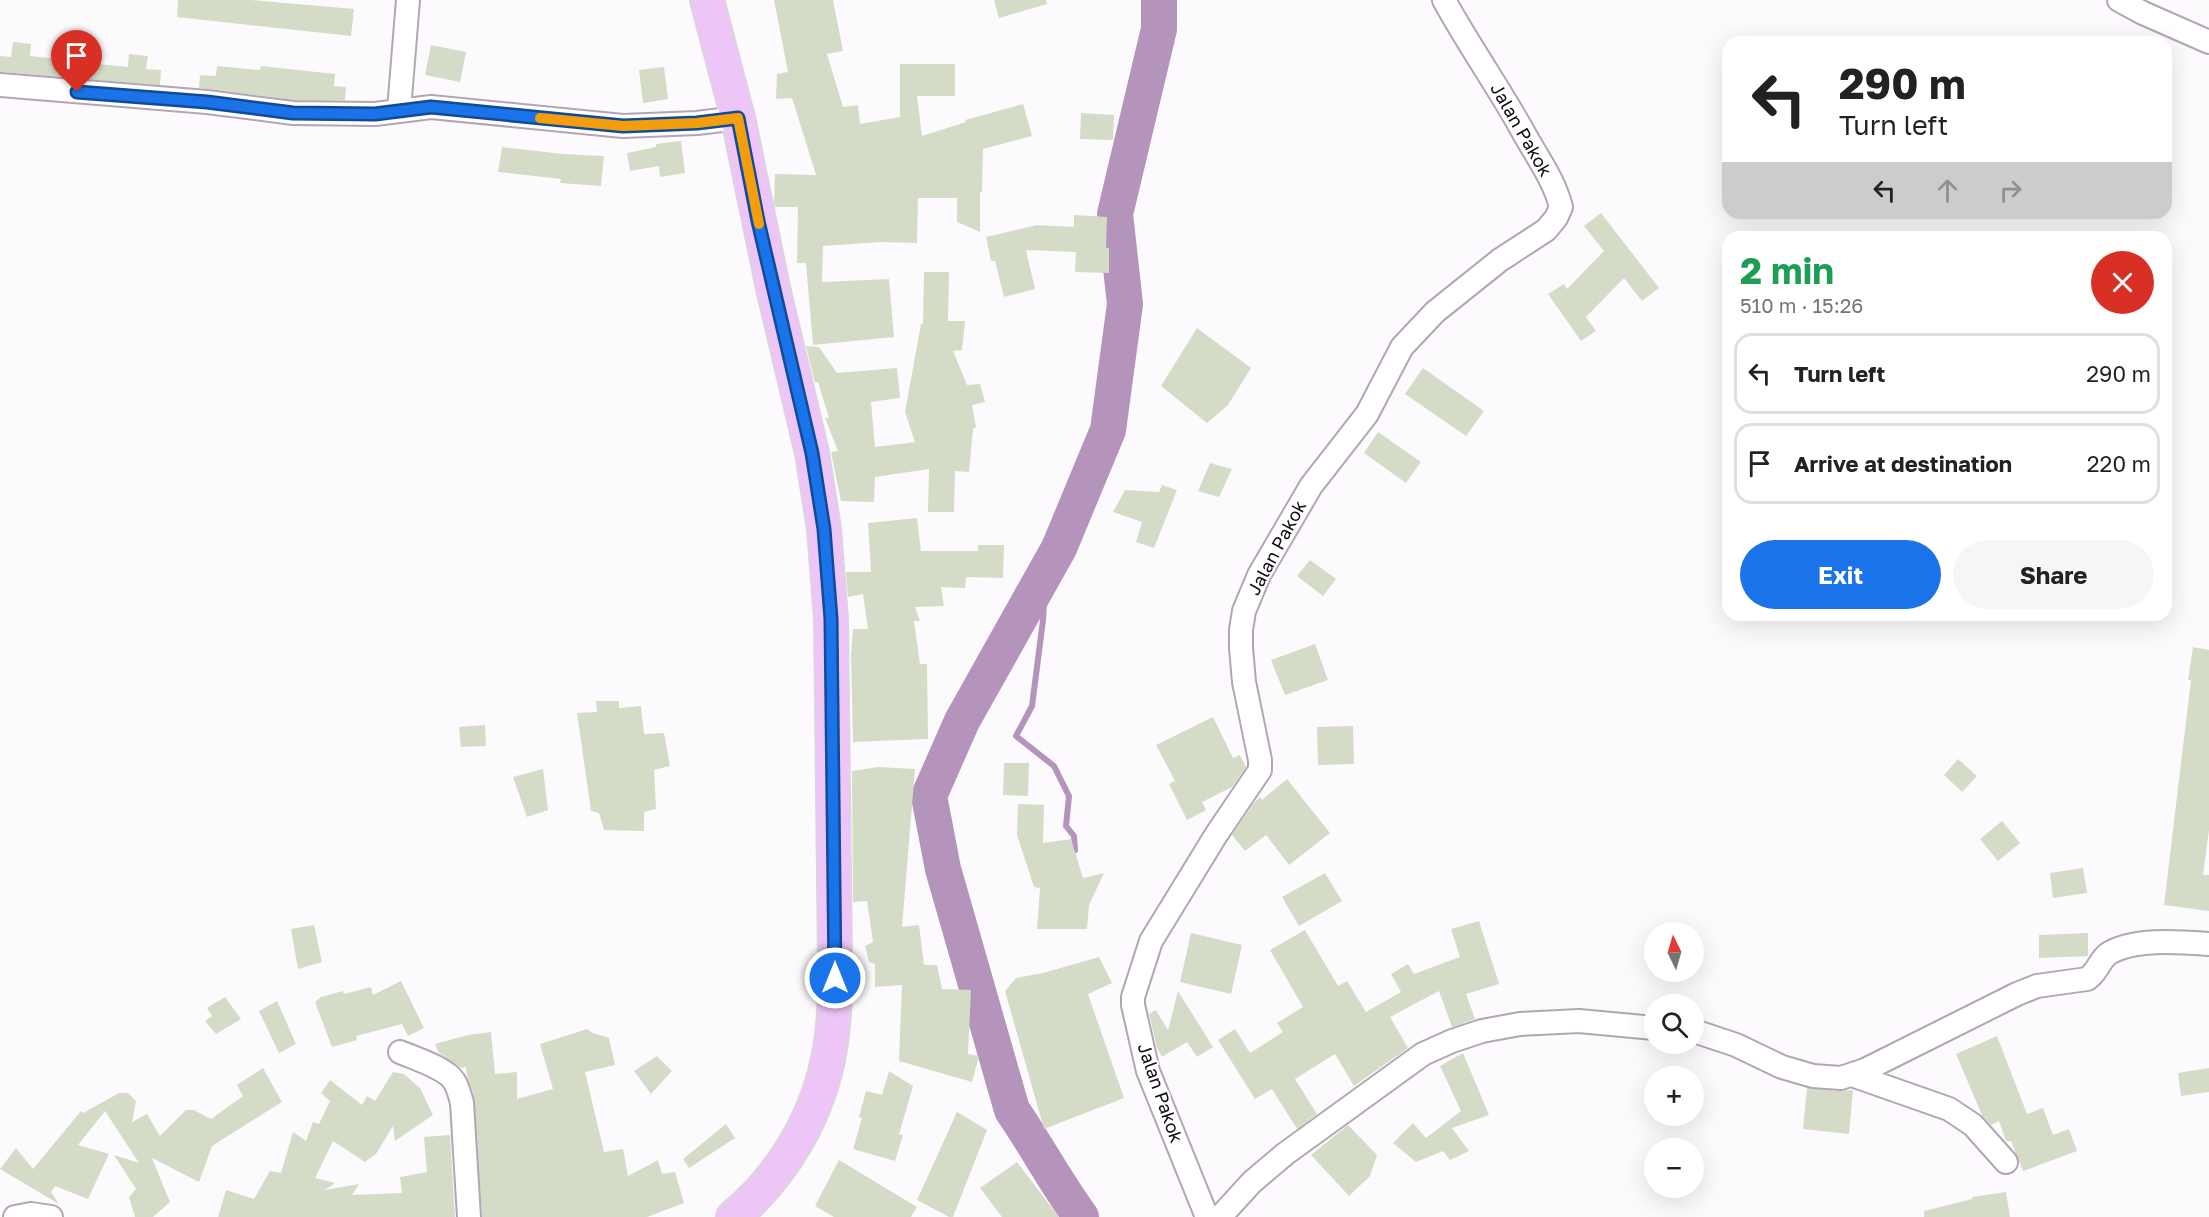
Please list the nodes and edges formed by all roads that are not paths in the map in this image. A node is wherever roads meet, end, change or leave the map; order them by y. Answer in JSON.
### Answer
{"nodes":[{"id":1,"x":408,"y":0,"type":"edge"},
{"id":2,"x":706,"y":0,"type":"edge"},
{"id":3,"x":1444,"y":0,"type":"edge"},
{"id":4,"x":2119,"y":0,"type":"edge"},
{"id":5,"x":2209,"y":42,"type":"edge"},
{"id":6,"x":0,"y":85,"type":"edge"},
{"id":7,"x":399,"y":110,"type":"junction"},
{"id":8,"x":738,"y":118,"type":"junction"},
{"id":9,"x":2209,"y":944,"type":"edge"},
{"id":10,"x":1644,"y":1027,"type":"edge"},
{"id":11,"x":1704,"y":1034,"type":"edge"},
{"id":12,"x":400,"y":1052,"type":"dead end"},
{"id":13,"x":1852,"y":1075,"type":"junction"},
{"id":14,"x":2006,"y":1162,"type":"dead end"},
{"id":15,"x":15,"y":1217,"type":"edge"},
{"id":16,"x":51,"y":1217,"type":"edge"},
{"id":17,"x":469,"y":1217,"type":"edge"},
{"id":18,"x":733,"y":1217,"type":"edge"},
{"id":19,"x":1207,"y":1217,"type":"edge"},
{"id":20,"x":1220,"y":1217,"type":"edge"}],
"edges":[{"from":1,"to":7,"type":"street"},
{"from":2,"to":8,"type":"highway"},
{"from":3,"to":19,"type":"street","name":"Jalan Pakok"},
{"from":4,"to":5,"type":"street"},
{"from":6,"to":7,"type":"street"},
{"from":7,"to":8,"type":"street"},
{"from":8,"to":18,"type":"highway"},
{"from":9,"to":13,"type":"street"},
{"from":10,"to":20,"type":"street"},
{"from":11,"to":13,"type":"street"},
{"from":12,"to":17,"type":"street"},
{"from":13,"to":14,"type":"street"},
{"from":15,"to":16,"type":"street"}]}
